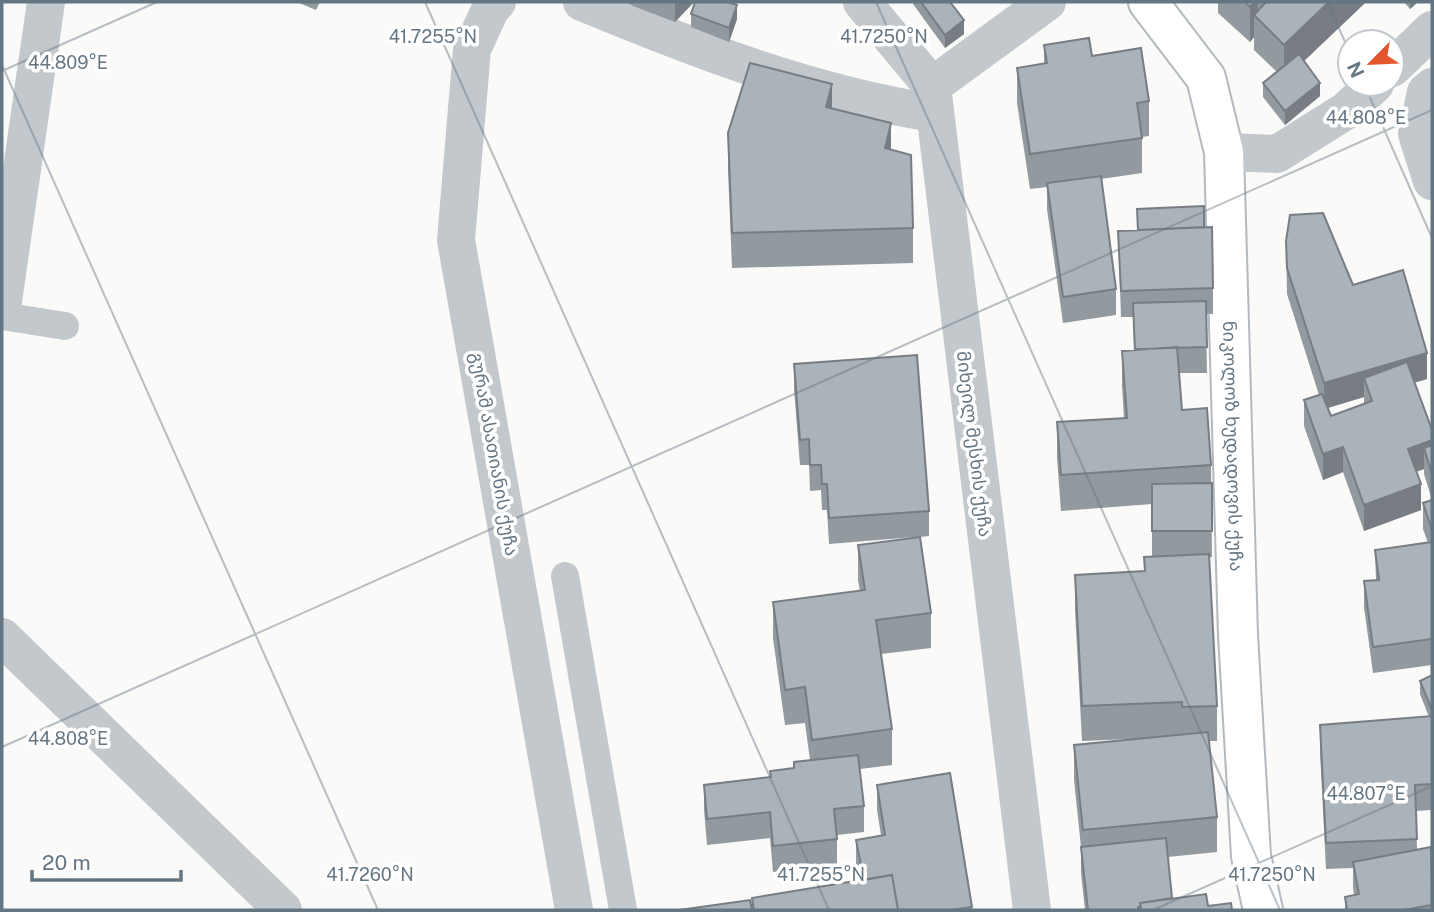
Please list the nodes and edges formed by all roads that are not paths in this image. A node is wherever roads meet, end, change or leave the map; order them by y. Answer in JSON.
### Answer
{"nodes":[{"id":1,"x":47,"y":2,"type":"edge"},
{"id":2,"x":498,"y":2,"type":"edge"},
{"id":3,"x":582,"y":2,"type":"edge"},
{"id":4,"x":862,"y":2,"type":"edge"},
{"id":5,"x":1046,"y":2,"type":"edge"},
{"id":6,"x":1148,"y":2,"type":"edge"},
{"id":7,"x":1432,"y":30,"type":"edge"},
{"id":8,"x":1406,"y":55,"type":"edge"},
{"id":9,"x":1432,"y":87,"type":"edge"},
{"id":10,"x":1360,"y":98,"type":"edge"},
{"id":11,"x":933,"y":100,"type":"junction"},
{"id":12,"x":1224,"y":152,"type":"junction"},
{"id":13,"x":1432,"y":181,"type":"edge"},
{"id":14,"x":2,"y":308,"type":"edge"},
{"id":15,"x":2,"y":316,"type":"edge"},
{"id":16,"x":65,"y":326,"type":"dead end"},
{"id":17,"x":565,"y":576,"type":"dead end"},
{"id":18,"x":2,"y":637,"type":"edge"},
{"id":19,"x":284,"y":910,"type":"edge"},
{"id":20,"x":574,"y":910,"type":"edge"},
{"id":21,"x":623,"y":910,"type":"edge"},
{"id":22,"x":1032,"y":910,"type":"edge"},
{"id":23,"x":1263,"y":910,"type":"edge"}],
"edges":[{"from":1,"to":14,"type":"street"},
{"from":2,"to":20,"type":"street","name":"გურამ ასათიანის ქუჩა"},
{"from":3,"to":11,"type":"street"},
{"from":4,"to":11,"type":"street"},
{"from":5,"to":11,"type":"street"},
{"from":6,"to":12,"type":"main road","name":"ნიკოლოზ ხუდადოვის ქუჩა"},
{"from":7,"to":8,"type":"street"},
{"from":9,"to":13,"type":"street"},
{"from":10,"to":12,"type":"street"},
{"from":11,"to":22,"type":"street","name":"მიხეილ მესხის ქუჩა"},
{"from":12,"to":23,"type":"main road","name":"ნიკოლოზ ხუდადოვის ქუჩა"},
{"from":15,"to":16,"type":"lane"},
{"from":17,"to":21,"type":"lane"},
{"from":18,"to":19,"type":"street"}]}
